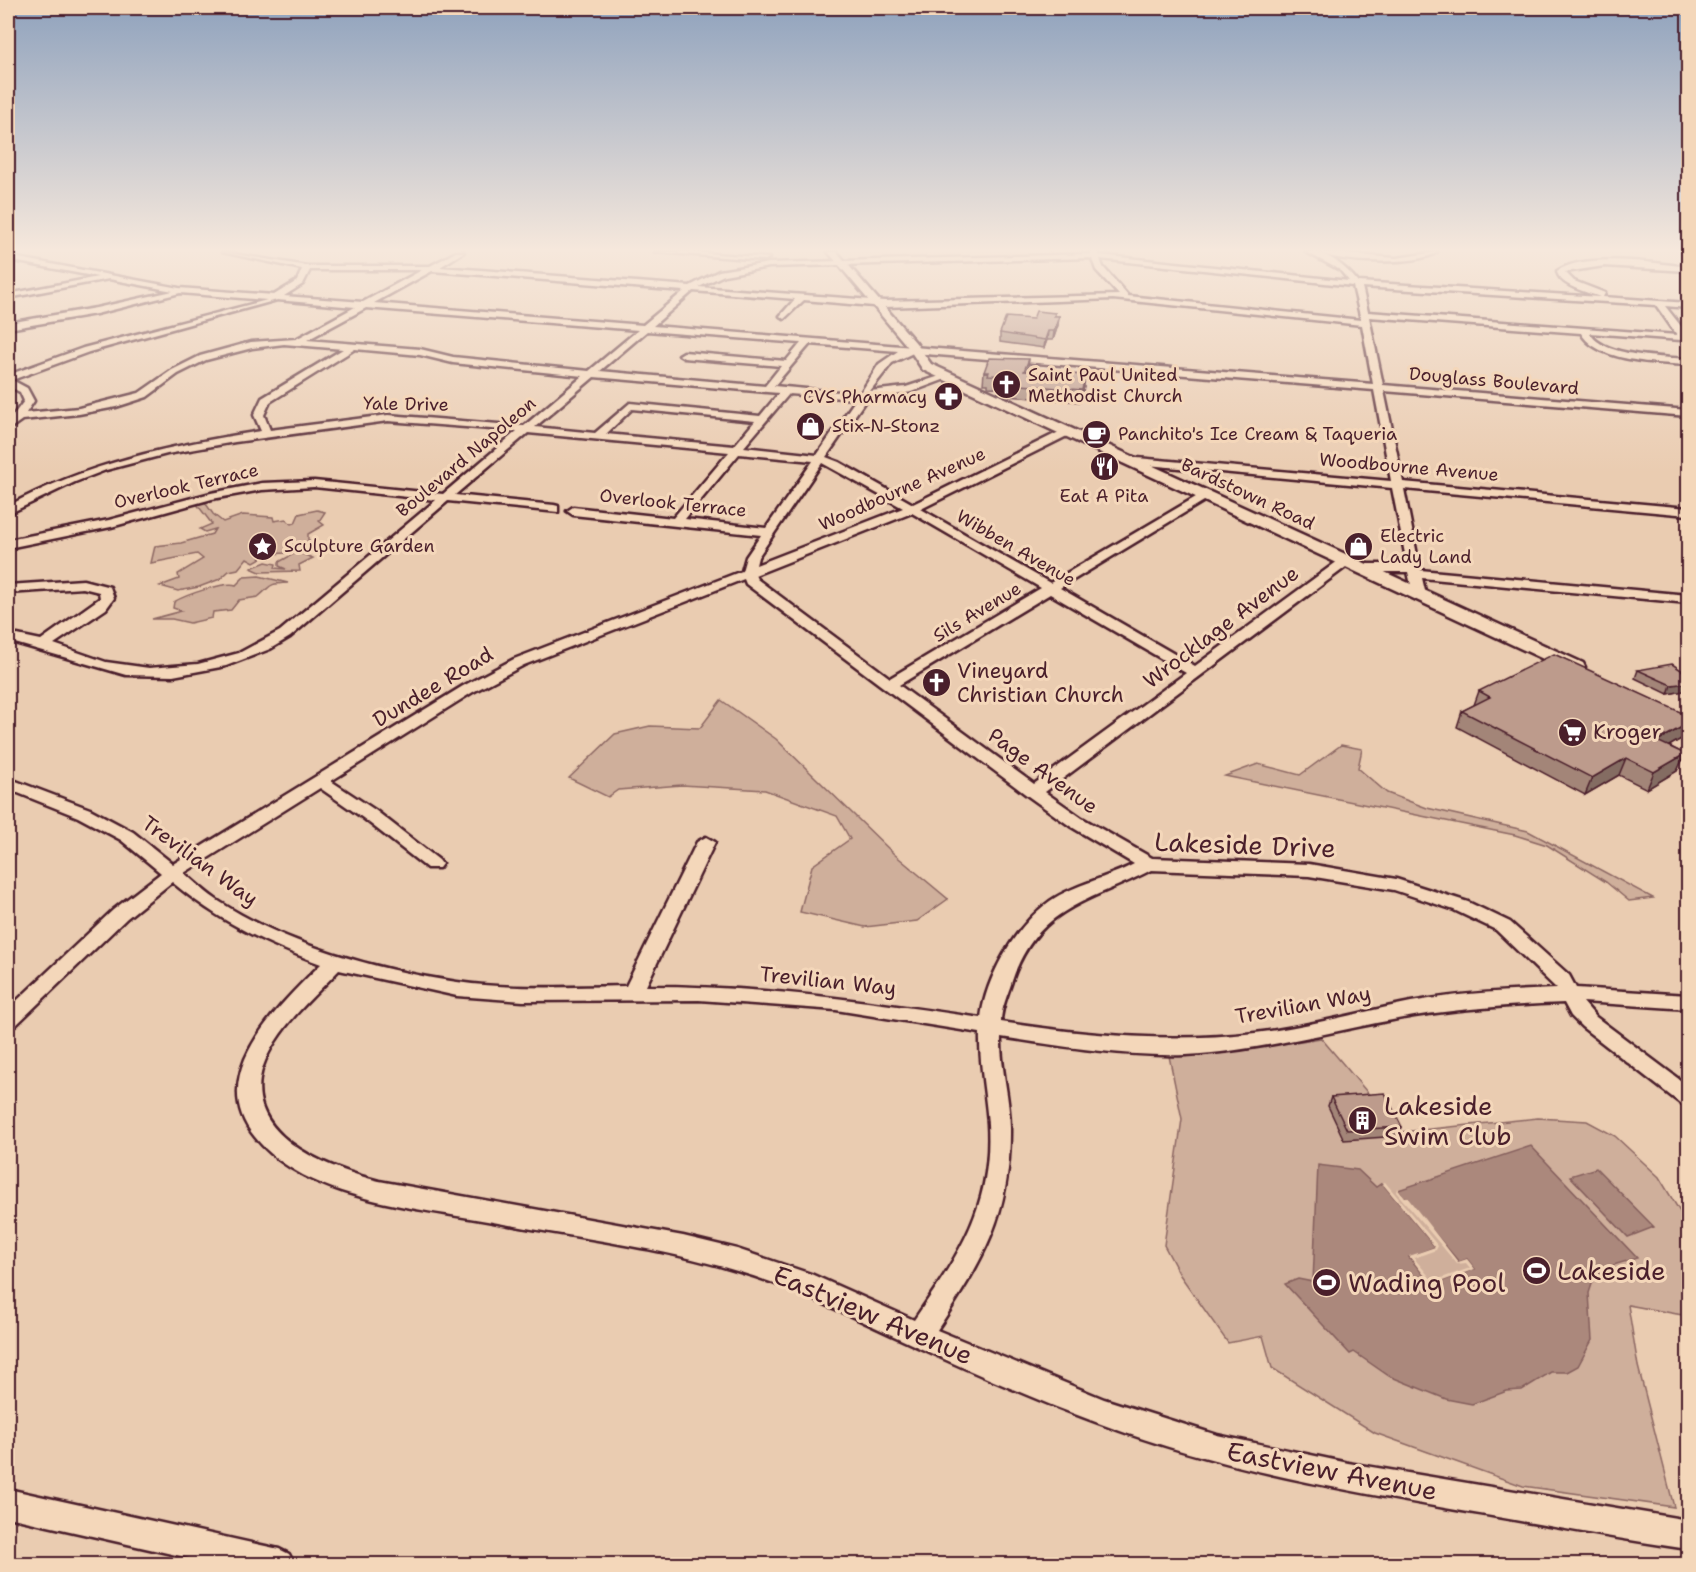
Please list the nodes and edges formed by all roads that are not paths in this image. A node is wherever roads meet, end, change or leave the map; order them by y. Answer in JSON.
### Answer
{"nodes":[{"id":1,"x":185,"y":325,"type":"edge"},
{"id":2,"x":327,"y":325,"type":"edge"},
{"id":3,"x":626,"y":325,"type":"edge"},
{"id":4,"x":893,"y":325,"type":"edge"},
{"id":5,"x":1365,"y":325,"type":"edge"},
{"id":6,"x":1499,"y":325,"type":"edge"},
{"id":7,"x":1676,"y":325,"type":"edge"},
{"id":8,"x":647,"y":327,"type":"junction"},
{"id":9,"x":1584,"y":330,"type":"junction"},
{"id":10,"x":808,"y":340,"type":"junction"},
{"id":11,"x":1687,"y":340,"type":"edge"},
{"id":12,"x":298,"y":341,"type":"junction"},
{"id":13,"x":354,"y":346,"type":"junction"},
{"id":14,"x":916,"y":352,"type":"junction"},
{"id":15,"x":684,"y":355,"type":"dead end"},
{"id":16,"x":1689,"y":362,"type":"edge"},
{"id":17,"x":789,"y":364,"type":"junction"},
{"id":18,"x":592,"y":374,"type":"junction"},
{"id":19,"x":946,"y":377,"type":"junction"},
{"id":20,"x":8,"y":380,"type":"edge"},
{"id":21,"x":1378,"y":388,"type":"junction"},
{"id":22,"x":766,"y":389,"type":"junction"},
{"id":23,"x":786,"y":391,"type":"junction"},
{"id":24,"x":864,"y":397,"type":"junction"},
{"id":25,"x":1689,"y":413,"type":"edge"},
{"id":26,"x":19,"y":417,"type":"junction"},
{"id":27,"x":763,"y":419,"type":"junction"},
{"id":28,"x":8,"y":427,"type":"edge"},
{"id":29,"x":526,"y":429,"type":"junction"},
{"id":30,"x":1067,"y":432,"type":"junction"},
{"id":31,"x":267,"y":434,"type":"junction"},
{"id":32,"x":598,"y":436,"type":"junction"},
{"id":33,"x":738,"y":450,"type":"junction"},
{"id":34,"x":818,"y":458,"type":"junction"},
{"id":35,"x":1126,"y":460,"type":"junction"},
{"id":36,"x":1399,"y":484,"type":"junction"},
{"id":37,"x":1205,"y":495,"type":"junction"},
{"id":38,"x":446,"y":498,"type":"junction"},
{"id":39,"x":912,"y":508,"type":"junction"},
{"id":40,"x":554,"y":509,"type":"dead end"},
{"id":41,"x":8,"y":511,"type":"edge"},
{"id":42,"x":573,"y":511,"type":"dead end"},
{"id":43,"x":1689,"y":511,"type":"edge"},
{"id":44,"x":677,"y":521,"type":"junction"},
{"id":45,"x":769,"y":532,"type":"junction"},
{"id":46,"x":8,"y":544,"type":"edge"},
{"id":47,"x":1346,"y":561,"type":"junction"},
{"id":48,"x":1361,"y":568,"type":"junction"},
{"id":49,"x":1414,"y":570,"type":"junction"},
{"id":50,"x":748,"y":573,"type":"junction"},
{"id":51,"x":8,"y":589,"type":"edge"},
{"id":52,"x":1050,"y":589,"type":"junction"},
{"id":53,"x":1419,"y":595,"type":"junction"},
{"id":54,"x":1689,"y":599,"type":"edge"},
{"id":55,"x":8,"y":637,"type":"edge"},
{"id":56,"x":46,"y":643,"type":"junction"},
{"id":57,"x":1195,"y":672,"type":"junction"},
{"id":58,"x":1587,"y":672,"type":"edge"},
{"id":59,"x":890,"y":684,"type":"junction"},
{"id":60,"x":320,"y":781,"type":"junction"},
{"id":61,"x":8,"y":783,"type":"edge"},
{"id":62,"x":1034,"y":792,"type":"junction"},
{"id":63,"x":706,"y":842,"type":"dead end"},
{"id":64,"x":433,"y":864,"type":"dead end"},
{"id":65,"x":1148,"y":864,"type":"junction"},
{"id":66,"x":173,"y":872,"type":"junction"},
{"id":67,"x":335,"y":962,"type":"junction"},
{"id":68,"x":634,"y":991,"type":"junction"},
{"id":69,"x":1570,"y":995,"type":"junction"},
{"id":70,"x":1689,"y":1002,"type":"edge"},
{"id":71,"x":8,"y":1021,"type":"edge"},
{"id":72,"x":990,"y":1027,"type":"junction"},
{"id":73,"x":1689,"y":1097,"type":"edge"},
{"id":74,"x":919,"y":1335,"type":"junction"},
{"id":75,"x":8,"y":1503,"type":"edge"},
{"id":76,"x":1689,"y":1535,"type":"edge"},
{"id":77,"x":279,"y":1564,"type":"edge"}],
"edges":[{"from":1,"to":20,"type":"street"},
{"from":2,"to":12,"type":"street"},
{"from":3,"to":8,"type":"street","name":"Douglass Boulevard"},
{"from":4,"to":14,"type":"main road","name":"Bardstown Road"},
{"from":5,"to":21,"type":"street"},
{"from":6,"to":9,"type":"street"},
{"from":7,"to":11,"type":"street"},
{"from":8,"to":10,"type":"street","name":"Douglass Boulevard"},
{"from":8,"to":18,"type":"street","name":"Boulevard Napoleon"},
{"from":9,"to":11,"type":"street"},
{"from":9,"to":16,"type":"street"},
{"from":10,"to":14,"type":"street","name":"Douglass Boulevard"},
{"from":10,"to":17,"type":"street"},
{"from":12,"to":13,"type":"street"},
{"from":12,"to":26,"type":"street"},
{"from":13,"to":18,"type":"street"},
{"from":13,"to":31,"type":"street"},
{"from":14,"to":19,"type":"main road","name":"Bardstown Road"},
{"from":14,"to":21,"type":"street","name":"Douglass Boulevard"},
{"from":14,"to":24,"type":"street"},
{"from":15,"to":17,"type":"street"},
{"from":17,"to":22,"type":"street"},
{"from":18,"to":22,"type":"street"},
{"from":18,"to":29,"type":"street","name":"Boulevard Napoleon"},
{"from":19,"to":24,"type":"street"},
{"from":19,"to":30,"type":"main road","name":"Bardstown Road"},
{"from":20,"to":26,"type":"street"},
{"from":21,"to":25,"type":"street","name":"Douglass Boulevard"},
{"from":21,"to":36,"type":"street"},
{"from":22,"to":23,"type":"street"},
{"from":23,"to":24,"type":"street"},
{"from":23,"to":27,"type":"street"},
{"from":24,"to":34,"type":"street"},
{"from":26,"to":28,"type":"street"},
{"from":27,"to":32,"type":"street"},
{"from":27,"to":33,"type":"street"},
{"from":29,"to":31,"type":"street","name":"Yale Drive"},
{"from":29,"to":32,"type":"street","name":"Yale Drive"},
{"from":29,"to":38,"type":"street","name":"Boulevard Napoleon"},
{"from":30,"to":35,"type":"main road","name":"Bardstown Road"},
{"from":30,"to":39,"type":"street","name":"Woodbourne Avenue"},
{"from":31,"to":41,"type":"street","name":"Yale Drive"},
{"from":32,"to":33,"type":"street","name":"Yale Drive"},
{"from":33,"to":34,"type":"street","name":"Yale Drive"},
{"from":33,"to":44,"type":"street"},
{"from":34,"to":39,"type":"street","name":"Wibben Avenue"},
{"from":34,"to":45,"type":"street"},
{"from":35,"to":36,"type":"street","name":"Woodbourne Avenue"},
{"from":35,"to":37,"type":"main road","name":"Bardstown Road"},
{"from":36,"to":43,"type":"street","name":"Woodbourne Avenue"},
{"from":36,"to":49,"type":"street"},
{"from":37,"to":47,"type":"main road","name":"Bardstown Road"},
{"from":37,"to":52,"type":"street","name":"Sils Avenue"},
{"from":38,"to":40,"type":"street","name":"Overlook Terrace"},
{"from":38,"to":46,"type":"street","name":"Overlook Terrace"},
{"from":38,"to":56,"type":"street","name":"Boulevard Napoleon"},
{"from":39,"to":50,"type":"street","name":"Woodbourne Avenue"},
{"from":39,"to":52,"type":"street","name":"Wibben Avenue"},
{"from":42,"to":44,"type":"street","name":"Overlook Terrace"},
{"from":44,"to":45,"type":"street","name":"Overlook Terrace"},
{"from":45,"to":50,"type":"street"},
{"from":47,"to":48,"type":"main road","name":"Bardstown Road"},
{"from":47,"to":57,"type":"street","name":"Wrocklage Avenue"},
{"from":48,"to":49,"type":"street"},
{"from":48,"to":53,"type":"main road","name":"Bardstown Road"},
{"from":49,"to":53,"type":"street"},
{"from":49,"to":54,"type":"street"},
{"from":50,"to":59,"type":"street","name":"Page Avenue"},
{"from":50,"to":60,"type":"street","name":"Dundee Road"},
{"from":51,"to":56,"type":"street"},
{"from":52,"to":57,"type":"street","name":"Wibben Avenue"},
{"from":52,"to":59,"type":"street","name":"Sils Avenue"},
{"from":53,"to":58,"type":"main road","name":"Bardstown Road"},
{"from":55,"to":56,"type":"street","name":"Boulevard Napoleon"},
{"from":57,"to":62,"type":"street","name":"Wrocklage Avenue"},
{"from":59,"to":62,"type":"street","name":"Page Avenue"},
{"from":60,"to":64,"type":"street"},
{"from":60,"to":66,"type":"street","name":"Dundee Road"},
{"from":61,"to":66,"type":"street","name":"Trevilian Way"},
{"from":62,"to":65,"type":"street","name":"Page Avenue"},
{"from":63,"to":68,"type":"street"},
{"from":65,"to":69,"type":"street","name":"Lakeside Drive"},
{"from":65,"to":72,"type":"street","name":"Lakeside Drive"},
{"from":66,"to":67,"type":"street","name":"Trevilian Way"},
{"from":66,"to":71,"type":"street","name":"Dundee Road"},
{"from":67,"to":68,"type":"street","name":"Trevilian Way"},
{"from":67,"to":74,"type":"street","name":"Eastview Avenue"},
{"from":68,"to":72,"type":"street","name":"Trevilian Way"},
{"from":69,"to":70,"type":"street","name":"Trevilian Way"},
{"from":69,"to":72,"type":"street","name":"Trevilian Way"},
{"from":69,"to":73,"type":"street","name":"Lakeside Drive"},
{"from":72,"to":74,"type":"street","name":"Lakeside Drive"},
{"from":74,"to":76,"type":"street","name":"Eastview Avenue"},
{"from":75,"to":77,"type":"street"}]}
